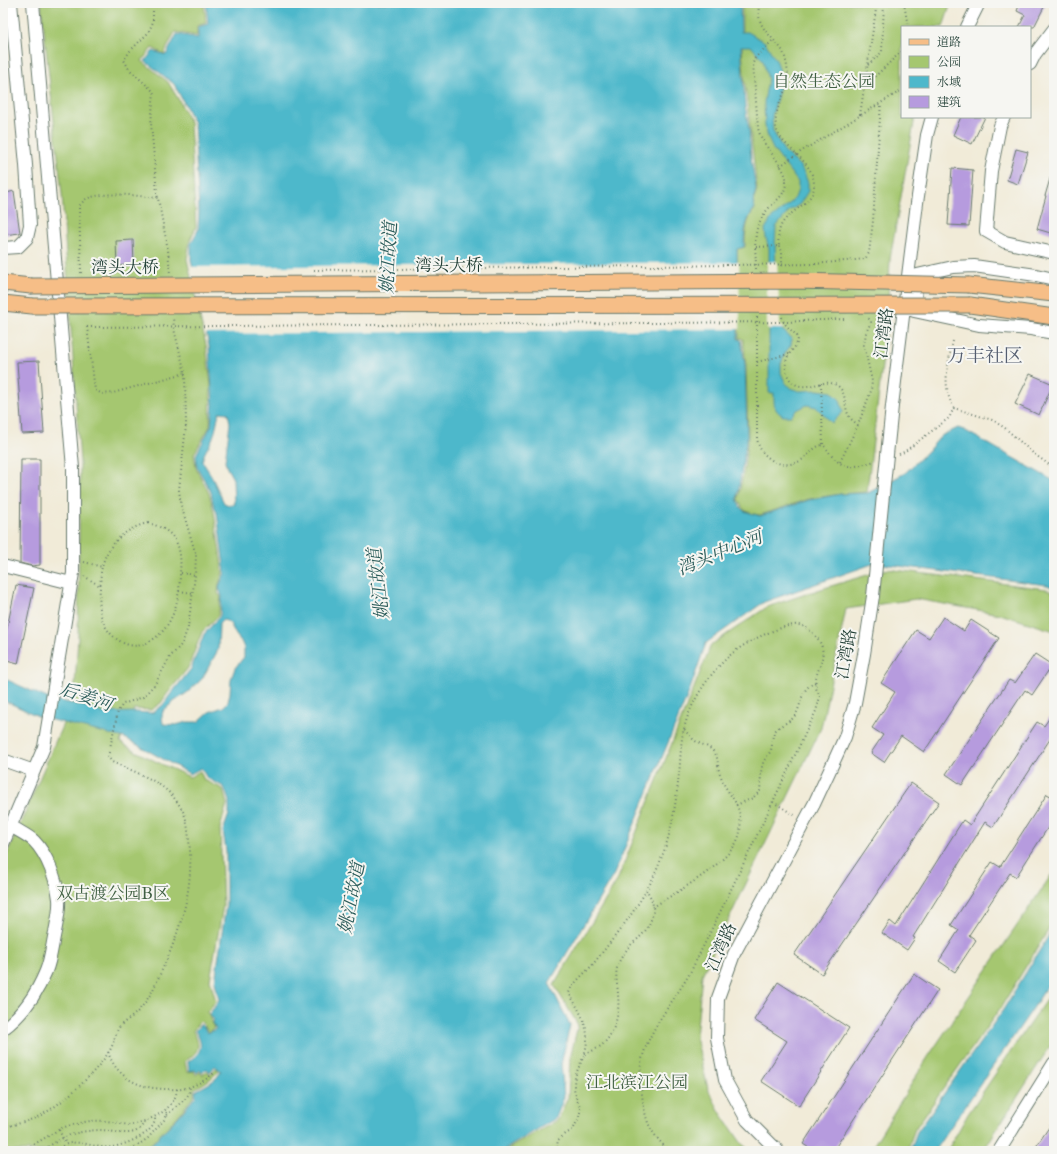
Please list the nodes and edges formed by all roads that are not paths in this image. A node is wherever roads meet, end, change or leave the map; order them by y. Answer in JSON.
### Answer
{"nodes":[{"id":1,"x":11,"y":3,"type":"edge"},
{"id":2,"x":33,"y":3,"type":"edge"},
{"id":3,"x":979,"y":3,"type":"edge"},
{"id":4,"x":968,"y":26,"type":"edge"},
{"id":5,"x":1054,"y":30,"type":"edge"},
{"id":6,"x":1031,"y":62,"type":"edge"},
{"id":7,"x":932,"y":118,"type":"edge"},
{"id":8,"x":1004,"y":118,"type":"edge"},
{"id":9,"x":3,"y":248,"type":"edge"},
{"id":10,"x":1054,"y":253,"type":"edge"},
{"id":11,"x":1054,"y":279,"type":"edge"},
{"id":12,"x":3,"y":283,"type":"edge"},
{"id":13,"x":1054,"y":294,"type":"edge"},
{"id":14,"x":3,"y":303,"type":"edge"},
{"id":15,"x":1054,"y":317,"type":"edge"},
{"id":16,"x":1054,"y":333,"type":"edge"},
{"id":17,"x":3,"y":566,"type":"edge"},
{"id":18,"x":71,"y":583,"type":"junction"},
{"id":19,"x":3,"y":760,"type":"edge"},
{"id":20,"x":34,"y":771,"type":"junction"},
{"id":21,"x":11,"y":826,"type":"junction"},
{"id":22,"x":3,"y":844,"type":"edge"},
{"id":23,"x":3,"y":1029,"type":"edge"},
{"id":24,"x":1054,"y":1063,"type":"edge"},
{"id":25,"x":778,"y":1151,"type":"edge"},
{"id":26,"x":999,"y":1151,"type":"edge"}],
"edges":[{"from":1,"to":9,"type":"street"},
{"from":2,"to":18,"type":"street"},
{"from":3,"to":4,"type":"street"},
{"from":5,"to":6,"type":"street"},
{"from":7,"to":25,"type":"street","name":"江湾路","bridge":true},
{"from":8,"to":10,"type":"street"},
{"from":11,"to":16,"type":"street"},
{"from":12,"to":13,"type":"main road","name":"湾头大桥","bridge":true},
{"from":14,"to":15,"type":"main road","bridge":true},
{"from":17,"to":18,"type":"street"},
{"from":18,"to":20,"type":"street"},
{"from":19,"to":20,"type":"street"},
{"from":20,"to":21,"type":"street"},
{"from":21,"to":22,"type":"street"},
{"from":21,"to":23,"type":"street"},
{"from":24,"to":26,"type":"street"}]}
